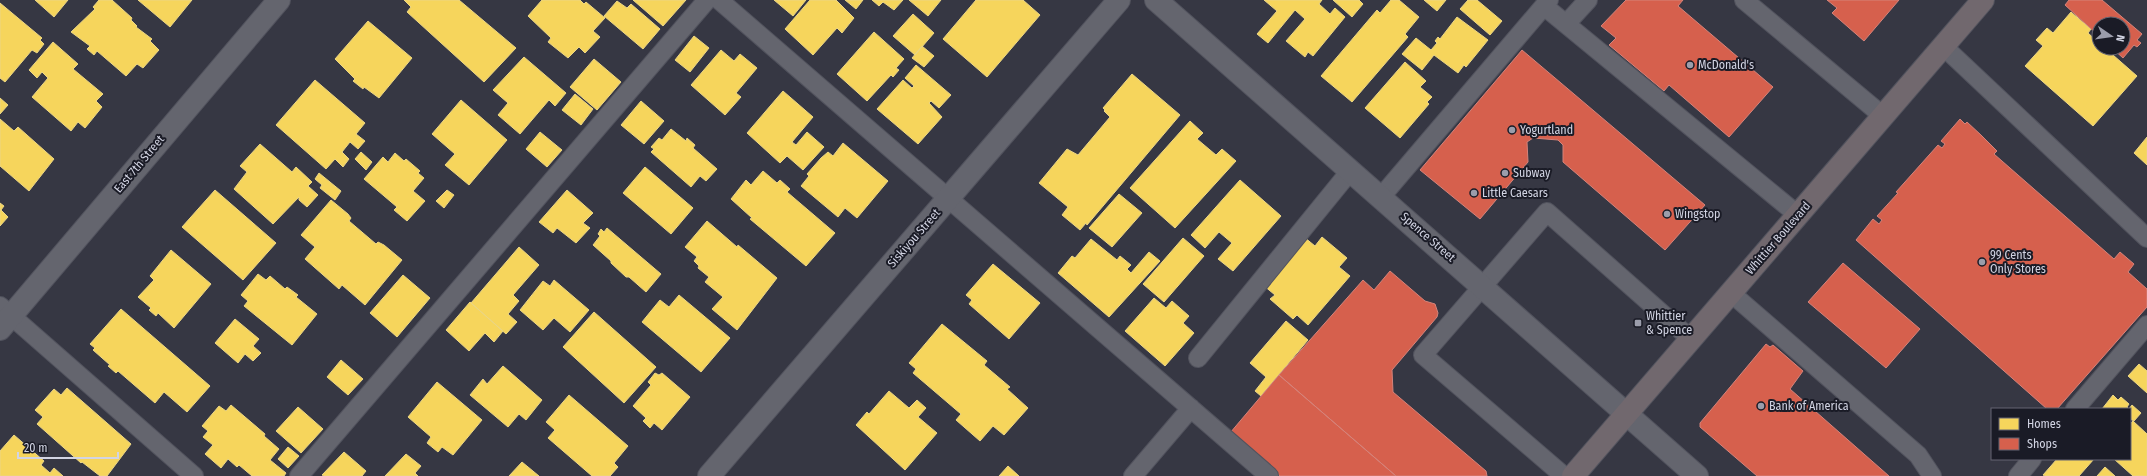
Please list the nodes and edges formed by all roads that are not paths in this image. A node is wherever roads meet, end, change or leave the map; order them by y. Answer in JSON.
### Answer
{"nodes":[{"id":1,"x":279,"y":0,"type":"edge"},
{"id":2,"x":706,"y":0,"type":"edge"},
{"id":3,"x":718,"y":0,"type":"edge"},
{"id":4,"x":1119,"y":0,"type":"edge"},
{"id":5,"x":1156,"y":0,"type":"edge"},
{"id":6,"x":1588,"y":0,"type":"edge"},
{"id":7,"x":1744,"y":0,"type":"edge"},
{"id":8,"x":1983,"y":0,"type":"edge"},
{"id":9,"x":1547,"y":3,"type":"edge"},
{"id":10,"x":1566,"y":24,"type":"junction"},
{"id":11,"x":1943,"y":46,"type":"junction"},
{"id":12,"x":1883,"y":116,"type":"junction"},
{"id":13,"x":1351,"y":170,"type":"junction"},
{"id":14,"x":1381,"y":197,"type":"junction"},
{"id":15,"x":948,"y":199,"type":"junction"},
{"id":16,"x":1798,"y":215,"type":"junction"},
{"id":17,"x":2147,"y":238,"type":"edge"},
{"id":18,"x":1482,"y":285,"type":"junction"},
{"id":19,"x":1731,"y":293,"type":"junction"},
{"id":20,"x":4,"y":317,"type":"edge"},
{"id":21,"x":2147,"y":325,"type":"edge"},
{"id":22,"x":1692,"y":340,"type":"junction"},
{"id":23,"x":1198,"y":358,"type":"dead end"},
{"id":24,"x":1191,"y":408,"type":"junction"},
{"id":25,"x":2076,"y":408,"type":"edge"},
{"id":26,"x":1628,"y":413,"type":"junction"},
{"id":27,"x":2031,"y":460,"type":"edge"},
{"id":28,"x":194,"y":476,"type":"edge"},
{"id":29,"x":300,"y":476,"type":"edge"},
{"id":30,"x":709,"y":476,"type":"edge"},
{"id":31,"x":1134,"y":476,"type":"edge"},
{"id":32,"x":1269,"y":476,"type":"edge"},
{"id":33,"x":1564,"y":476,"type":"edge"},
{"id":34,"x":1573,"y":476,"type":"edge"},
{"id":35,"x":1697,"y":476,"type":"edge"},
{"id":36,"x":1932,"y":476,"type":"edge"},
{"id":37,"x":2018,"y":476,"type":"edge"}],
"edges":[{"from":1,"to":20,"type":"street","name":"East 7th Street"},
{"from":2,"to":29,"type":"lane"},
{"from":3,"to":15,"type":"lane"},
{"from":4,"to":15,"type":"street","name":"Siskiyou Street"},
{"from":5,"to":13,"type":"street","name":"Spence Street"},
{"from":6,"to":10,"type":"lane"},
{"from":7,"to":12,"type":"lane"},
{"from":8,"to":11,"type":"main road","name":"Whittier Boulevard"},
{"from":9,"to":10,"type":"lane"},
{"from":9,"to":14,"type":"lane"},
{"from":10,"to":16,"type":"lane"},
{"from":11,"to":12,"type":"main road","name":"Whittier Boulevard"},
{"from":11,"to":17,"type":"lane"},
{"from":12,"to":16,"type":"main road","name":"Whittier Boulevard"},
{"from":13,"to":14,"type":"street","name":"Spence Street"},
{"from":13,"to":23,"type":"lane"},
{"from":14,"to":18,"type":"street","name":"Spence Street"},
{"from":15,"to":24,"type":"lane"},
{"from":15,"to":30,"type":"street","name":"Siskiyou Street"},
{"from":16,"to":19,"type":"main road","name":"Whittier Boulevard"},
{"from":18,"to":22,"type":"lane"},
{"from":18,"to":26,"type":"street","name":"Spence Street"},
{"from":18,"to":33,"type":"lane"},
{"from":19,"to":22,"type":"main road","name":"Whittier Boulevard"},
{"from":19,"to":36,"type":"lane"},
{"from":20,"to":28,"type":"lane"},
{"from":21,"to":25,"type":"lane"},
{"from":22,"to":26,"type":"main road","name":"Whittier Boulevard"},
{"from":24,"to":31,"type":"lane"},
{"from":24,"to":32,"type":"lane"},
{"from":26,"to":34,"type":"main road","name":"Whittier Boulevard"},
{"from":26,"to":35,"type":"street","name":"Spence Street"},
{"from":27,"to":37,"type":"lane"}]}
